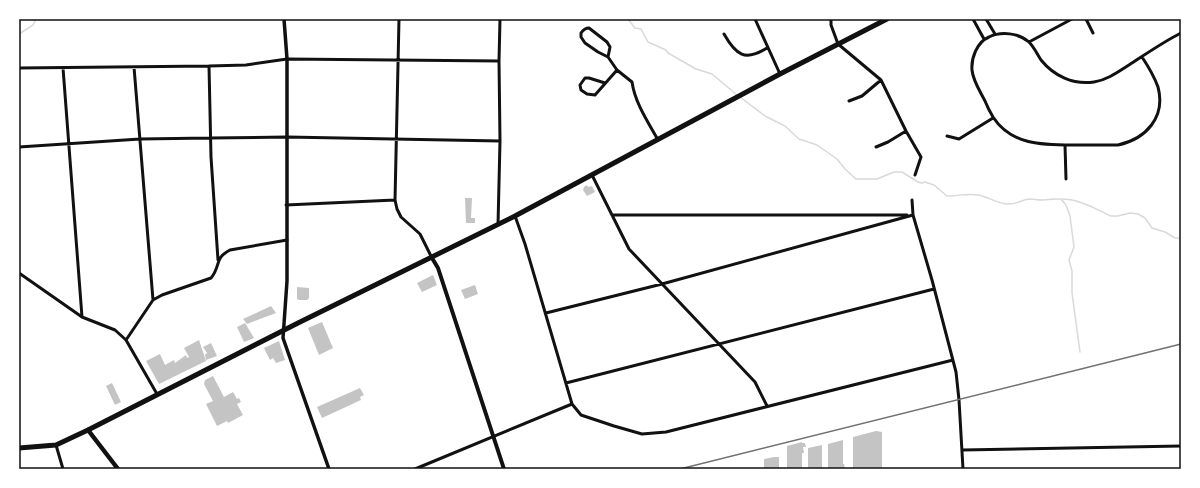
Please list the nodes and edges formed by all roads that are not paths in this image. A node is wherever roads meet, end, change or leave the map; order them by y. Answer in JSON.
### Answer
{"nodes":[{"id":1,"x":284,"y":19,"type":"edge"},
{"id":2,"x":399,"y":19,"type":"edge"},
{"id":3,"x":500,"y":19,"type":"edge"},
{"id":4,"x":755,"y":19,"type":"edge"},
{"id":5,"x":831,"y":19,"type":"edge"},
{"id":6,"x":887,"y":19,"type":"edge"},
{"id":7,"x":973,"y":19,"type":"edge"},
{"id":8,"x":986,"y":19,"type":"edge"},
{"id":9,"x":1072,"y":19,"type":"edge"},
{"id":10,"x":1086,"y":19,"type":"edge"},
{"id":11,"x":1093,"y":32,"type":"dead end"},
{"id":12,"x":1181,"y":33,"type":"edge"},
{"id":13,"x":724,"y":34,"type":"dead end"},
{"id":14,"x":995,"y":34,"type":"junction"},
{"id":15,"x":984,"y":39,"type":"junction"},
{"id":16,"x":1029,"y":42,"type":"junction"},
{"id":17,"x":838,"y":44,"type":"junction"},
{"id":18,"x":767,"y":48,"type":"junction"},
{"id":19,"x":608,"y":57,"type":"junction"},
{"id":20,"x":1142,"y":57,"type":"junction"},
{"id":21,"x":287,"y":59,"type":"junction"},
{"id":22,"x":399,"y":61,"type":"junction"},
{"id":23,"x":499,"y":61,"type":"junction"},
{"id":24,"x":209,"y":66,"type":"junction"},
{"id":25,"x":134,"y":67,"type":"junction"},
{"id":26,"x":19,"y":68,"type":"edge"},
{"id":27,"x":63,"y":68,"type":"junction"},
{"id":28,"x":617,"y":70,"type":"junction"},
{"id":29,"x":780,"y":74,"type":"junction"},
{"id":30,"x":881,"y":80,"type":"junction"},
{"id":31,"x":604,"y":84,"type":"junction"},
{"id":32,"x":849,"y":101,"type":"dead end"},
{"id":33,"x":993,"y":118,"type":"junction"},
{"id":34,"x":906,"y":131,"type":"junction"},
{"id":35,"x":947,"y":136,"type":"dead end"},
{"id":36,"x":287,"y":137,"type":"junction"},
{"id":37,"x":210,"y":138,"type":"junction"},
{"id":38,"x":140,"y":139,"type":"junction"},
{"id":39,"x":397,"y":140,"type":"junction"},
{"id":40,"x":658,"y":140,"type":"junction"},
{"id":41,"x":500,"y":141,"type":"junction"},
{"id":42,"x":1065,"y":144,"type":"junction"},
{"id":43,"x":69,"y":145,"type":"junction"},
{"id":44,"x":19,"y":147,"type":"edge"},
{"id":45,"x":876,"y":147,"type":"dead end"},
{"id":46,"x":592,"y":174,"type":"junction"},
{"id":47,"x":915,"y":175,"type":"dead end"},
{"id":48,"x":1066,"y":179,"type":"dead end"},
{"id":49,"x":395,"y":200,"type":"junction"},
{"id":50,"x":912,"y":200,"type":"dead end"},
{"id":51,"x":286,"y":205,"type":"junction"},
{"id":52,"x":612,"y":215,"type":"junction"},
{"id":53,"x":913,"y":215,"type":"junction"},
{"id":54,"x":515,"y":216,"type":"junction"},
{"id":55,"x":498,"y":225,"type":"junction"},
{"id":56,"x":287,"y":240,"type":"junction"},
{"id":57,"x":432,"y":258,"type":"junction"},
{"id":58,"x":218,"y":260,"type":"junction"},
{"id":59,"x":19,"y":273,"type":"edge"},
{"id":60,"x":662,"y":284,"type":"junction"},
{"id":61,"x":934,"y":289,"type":"junction"},
{"id":62,"x":153,"y":300,"type":"junction"},
{"id":63,"x":546,"y":313,"type":"junction"},
{"id":64,"x":82,"y":317,"type":"junction"},
{"id":65,"x":284,"y":330,"type":"junction"},
{"id":66,"x":126,"y":340,"type":"junction"},
{"id":67,"x":720,"y":344,"type":"junction"},
{"id":68,"x":953,"y":360,"type":"junction"},
{"id":69,"x":566,"y":383,"type":"junction"},
{"id":70,"x":156,"y":394,"type":"junction"},
{"id":71,"x":572,"y":404,"type":"junction"},
{"id":72,"x":767,"y":406,"type":"junction"},
{"id":73,"x":88,"y":430,"type":"junction"},
{"id":74,"x":493,"y":437,"type":"junction"},
{"id":75,"x":56,"y":444,"type":"junction"},
{"id":76,"x":1181,"y":446,"type":"edge"},
{"id":77,"x":19,"y":448,"type":"edge"},
{"id":78,"x":962,"y":450,"type":"junction"},
{"id":79,"x":63,"y":469,"type":"edge"},
{"id":80,"x":118,"y":469,"type":"edge"},
{"id":81,"x":328,"y":469,"type":"edge"},
{"id":82,"x":415,"y":469,"type":"edge"},
{"id":83,"x":504,"y":469,"type":"edge"},
{"id":84,"x":963,"y":469,"type":"edge"}],
"edges":[{"from":1,"to":21,"type":"street"},
{"from":2,"to":22,"type":"street"},
{"from":3,"to":23,"type":"street"},
{"from":4,"to":18,"type":"street"},
{"from":5,"to":17,"type":"street"},
{"from":6,"to":17,"type":"highway"},
{"from":7,"to":15,"type":"street"},
{"from":8,"to":14,"type":"street"},
{"from":9,"to":16,"type":"street"},
{"from":10,"to":11,"type":"street"},
{"from":12,"to":20,"type":"street"},
{"from":13,"to":18,"type":"street"},
{"from":14,"to":15,"type":"street"},
{"from":14,"to":16,"type":"street"},
{"from":15,"to":33,"type":"street"},
{"from":16,"to":20,"type":"street"},
{"from":17,"to":29,"type":"highway"},
{"from":17,"to":30,"type":"street"},
{"from":18,"to":29,"type":"street"},
{"from":19,"to":19,"type":"street"},
{"from":19,"to":28,"type":"street"},
{"from":20,"to":42,"type":"street"},
{"from":21,"to":22,"type":"street"},
{"from":21,"to":24,"type":"street"},
{"from":21,"to":36,"type":"street"},
{"from":22,"to":23,"type":"street"},
{"from":22,"to":39,"type":"street"},
{"from":23,"to":41,"type":"street"},
{"from":24,"to":25,"type":"street"},
{"from":24,"to":37,"type":"street"},
{"from":25,"to":27,"type":"street"},
{"from":25,"to":38,"type":"street"},
{"from":26,"to":27,"type":"street"},
{"from":27,"to":43,"type":"street"},
{"from":28,"to":31,"type":"street"},
{"from":28,"to":40,"type":"street"},
{"from":29,"to":40,"type":"highway"},
{"from":30,"to":32,"type":"street"},
{"from":30,"to":34,"type":"street"},
{"from":31,"to":31,"type":"street"},
{"from":33,"to":35,"type":"street"},
{"from":33,"to":42,"type":"street"},
{"from":34,"to":45,"type":"street"},
{"from":34,"to":47,"type":"street"},
{"from":36,"to":37,"type":"street"},
{"from":36,"to":39,"type":"street"},
{"from":36,"to":51,"type":"street"},
{"from":37,"to":38,"type":"street"},
{"from":37,"to":58,"type":"street"},
{"from":38,"to":43,"type":"street"},
{"from":38,"to":62,"type":"street"},
{"from":39,"to":41,"type":"street"},
{"from":39,"to":49,"type":"street"},
{"from":40,"to":46,"type":"highway"},
{"from":41,"to":55,"type":"street"},
{"from":42,"to":48,"type":"street"},
{"from":43,"to":44,"type":"street"},
{"from":43,"to":64,"type":"street"},
{"from":46,"to":52,"type":"street"},
{"from":46,"to":54,"type":"highway"},
{"from":49,"to":51,"type":"street"},
{"from":49,"to":57,"type":"street"},
{"from":50,"to":53,"type":"street"},
{"from":51,"to":56,"type":"street"},
{"from":52,"to":53,"type":"street"},
{"from":52,"to":60,"type":"street"},
{"from":53,"to":60,"type":"street"},
{"from":53,"to":61,"type":"street"},
{"from":54,"to":55,"type":"highway"},
{"from":54,"to":63,"type":"street"},
{"from":55,"to":57,"type":"highway"},
{"from":56,"to":58,"type":"street"},
{"from":56,"to":65,"type":"street"},
{"from":57,"to":65,"type":"highway"},
{"from":57,"to":74,"type":"main road"},
{"from":58,"to":62,"type":"street"},
{"from":59,"to":64,"type":"street"},
{"from":60,"to":63,"type":"street"},
{"from":60,"to":67,"type":"street"},
{"from":61,"to":67,"type":"street"},
{"from":61,"to":68,"type":"street"},
{"from":62,"to":66,"type":"street"},
{"from":63,"to":69,"type":"street"},
{"from":64,"to":66,"type":"street"},
{"from":65,"to":70,"type":"highway"},
{"from":65,"to":81,"type":"street"},
{"from":66,"to":70,"type":"street"},
{"from":67,"to":69,"type":"street"},
{"from":67,"to":72,"type":"street"},
{"from":68,"to":72,"type":"street"},
{"from":68,"to":78,"type":"street"},
{"from":69,"to":71,"type":"street"},
{"from":70,"to":73,"type":"highway"},
{"from":71,"to":72,"type":"street"},
{"from":71,"to":74,"type":"street"},
{"from":73,"to":75,"type":"highway"},
{"from":73,"to":80,"type":"main road"},
{"from":74,"to":82,"type":"street"},
{"from":74,"to":83,"type":"main road"},
{"from":75,"to":77,"type":"highway"},
{"from":75,"to":79,"type":"street"},
{"from":76,"to":78,"type":"street"},
{"from":78,"to":84,"type":"street"}]}
